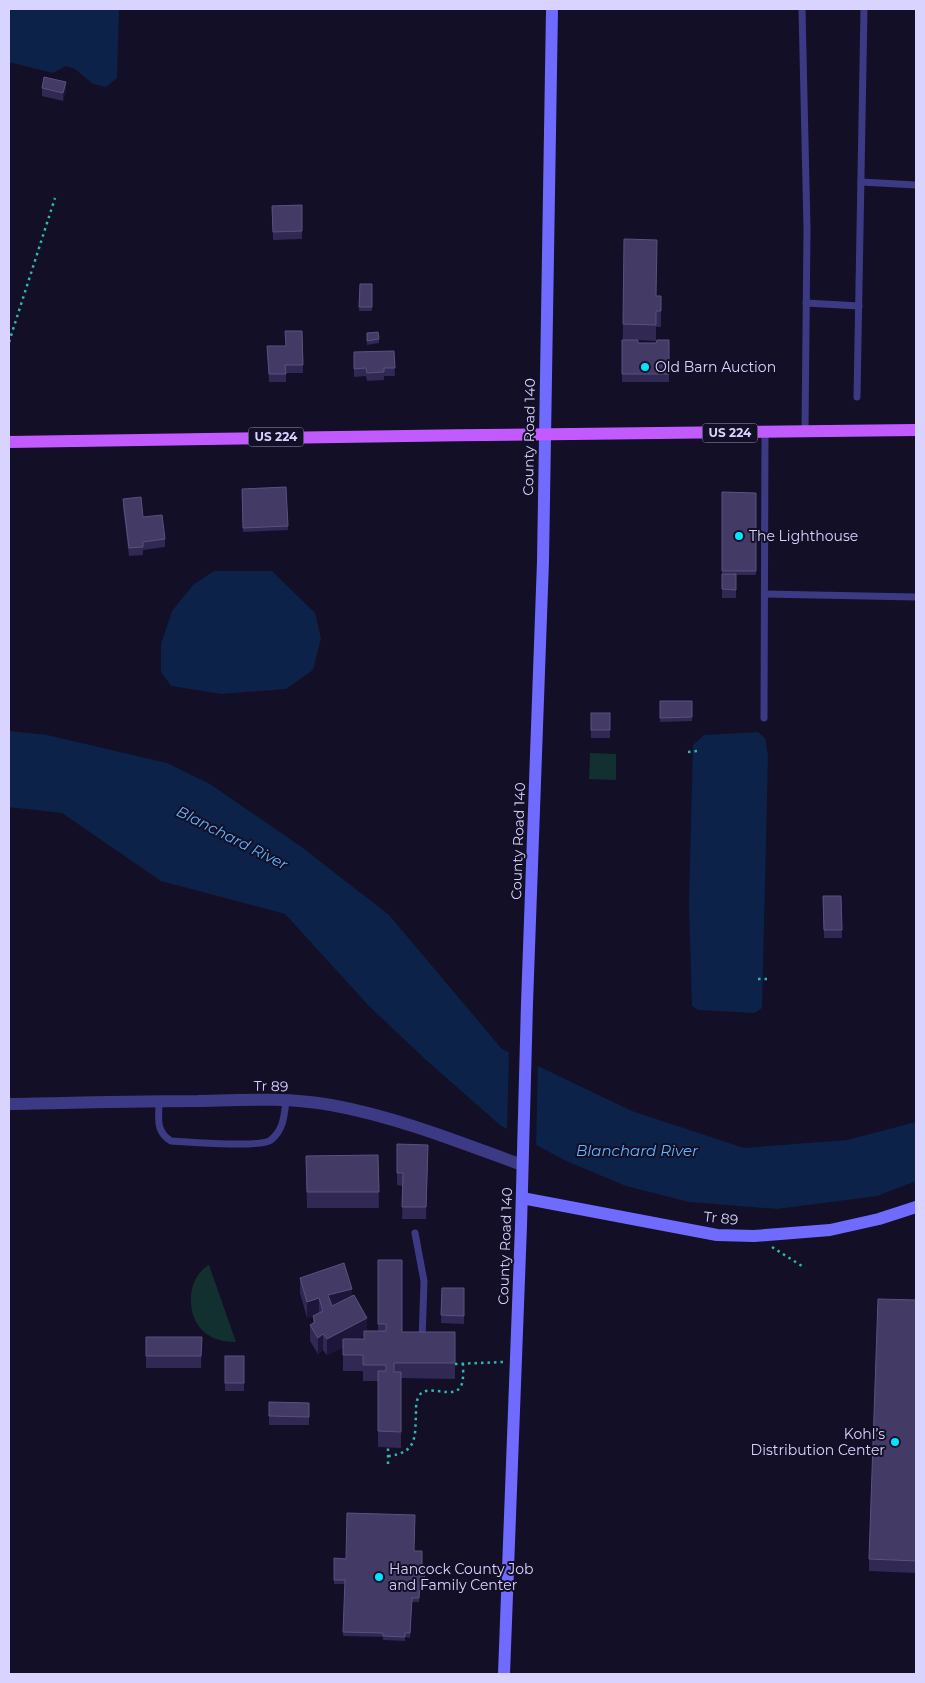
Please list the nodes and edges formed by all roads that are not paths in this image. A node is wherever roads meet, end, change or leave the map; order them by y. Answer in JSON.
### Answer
{"nodes":[{"id":1,"x":552,"y":9,"type":"edge"},
{"id":2,"x":802,"y":9,"type":"edge"},
{"id":3,"x":864,"y":9,"type":"edge"},
{"id":4,"x":861,"y":182,"type":"junction"},
{"id":5,"x":916,"y":185,"type":"edge"},
{"id":6,"x":806,"y":303,"type":"junction"},
{"id":7,"x":859,"y":306,"type":"junction"},
{"id":8,"x":857,"y":398,"type":"dead end"},
{"id":9,"x":916,"y":430,"type":"edge"},
{"id":10,"x":805,"y":431,"type":"junction"},
{"id":11,"x":765,"y":432,"type":"junction"},
{"id":12,"x":544,"y":436,"type":"junction"},
{"id":13,"x":9,"y":442,"type":"edge"},
{"id":14,"x":765,"y":594,"type":"junction"},
{"id":15,"x":916,"y":597,"type":"edge"},
{"id":16,"x":764,"y":718,"type":"dead end"},
{"id":17,"x":160,"y":1101,"type":"junction"},
{"id":18,"x":286,"y":1101,"type":"junction"},
{"id":19,"x":9,"y":1104,"type":"edge"},
{"id":20,"x":522,"y":1165,"type":"junction"},
{"id":21,"x":522,"y":1198,"type":"junction"},
{"id":22,"x":916,"y":1207,"type":"edge"},
{"id":23,"x":414,"y":1233,"type":"dead end"},
{"id":24,"x":422,"y":1342,"type":"edge"},
{"id":25,"x":504,"y":1674,"type":"edge"}],
"edges":[{"from":1,"to":12,"type":"street","name":"County Road 140"},
{"from":2,"to":6,"type":"lane"},
{"from":3,"to":4,"type":"lane"},
{"from":4,"to":5,"type":"lane"},
{"from":4,"to":7,"type":"lane"},
{"from":6,"to":7,"type":"lane"},
{"from":6,"to":10,"type":"lane"},
{"from":7,"to":8,"type":"lane"},
{"from":9,"to":10,"type":"main road","number":"US 224"},
{"from":10,"to":11,"type":"main road","number":"US 224"},
{"from":11,"to":12,"type":"main road","number":"US 224"},
{"from":11,"to":14,"type":"lane"},
{"from":12,"to":13,"type":"main road","number":"US 224"},
{"from":12,"to":20,"type":"street","name":"County Road 140"},
{"from":14,"to":15,"type":"lane"},
{"from":14,"to":16,"type":"lane"},
{"from":17,"to":18,"type":"street","name":"Tr 89"},
{"from":17,"to":18,"type":"lane"},
{"from":17,"to":19,"type":"street","name":"Tr 89"},
{"from":18,"to":20,"type":"street","name":"Tr 89"},
{"from":20,"to":21,"type":"street","name":"County Road 140"},
{"from":21,"to":22,"type":"street","name":"Tr 89"},
{"from":21,"to":25,"type":"street","name":"County Road 140"},
{"from":23,"to":24,"type":"lane"}]}
